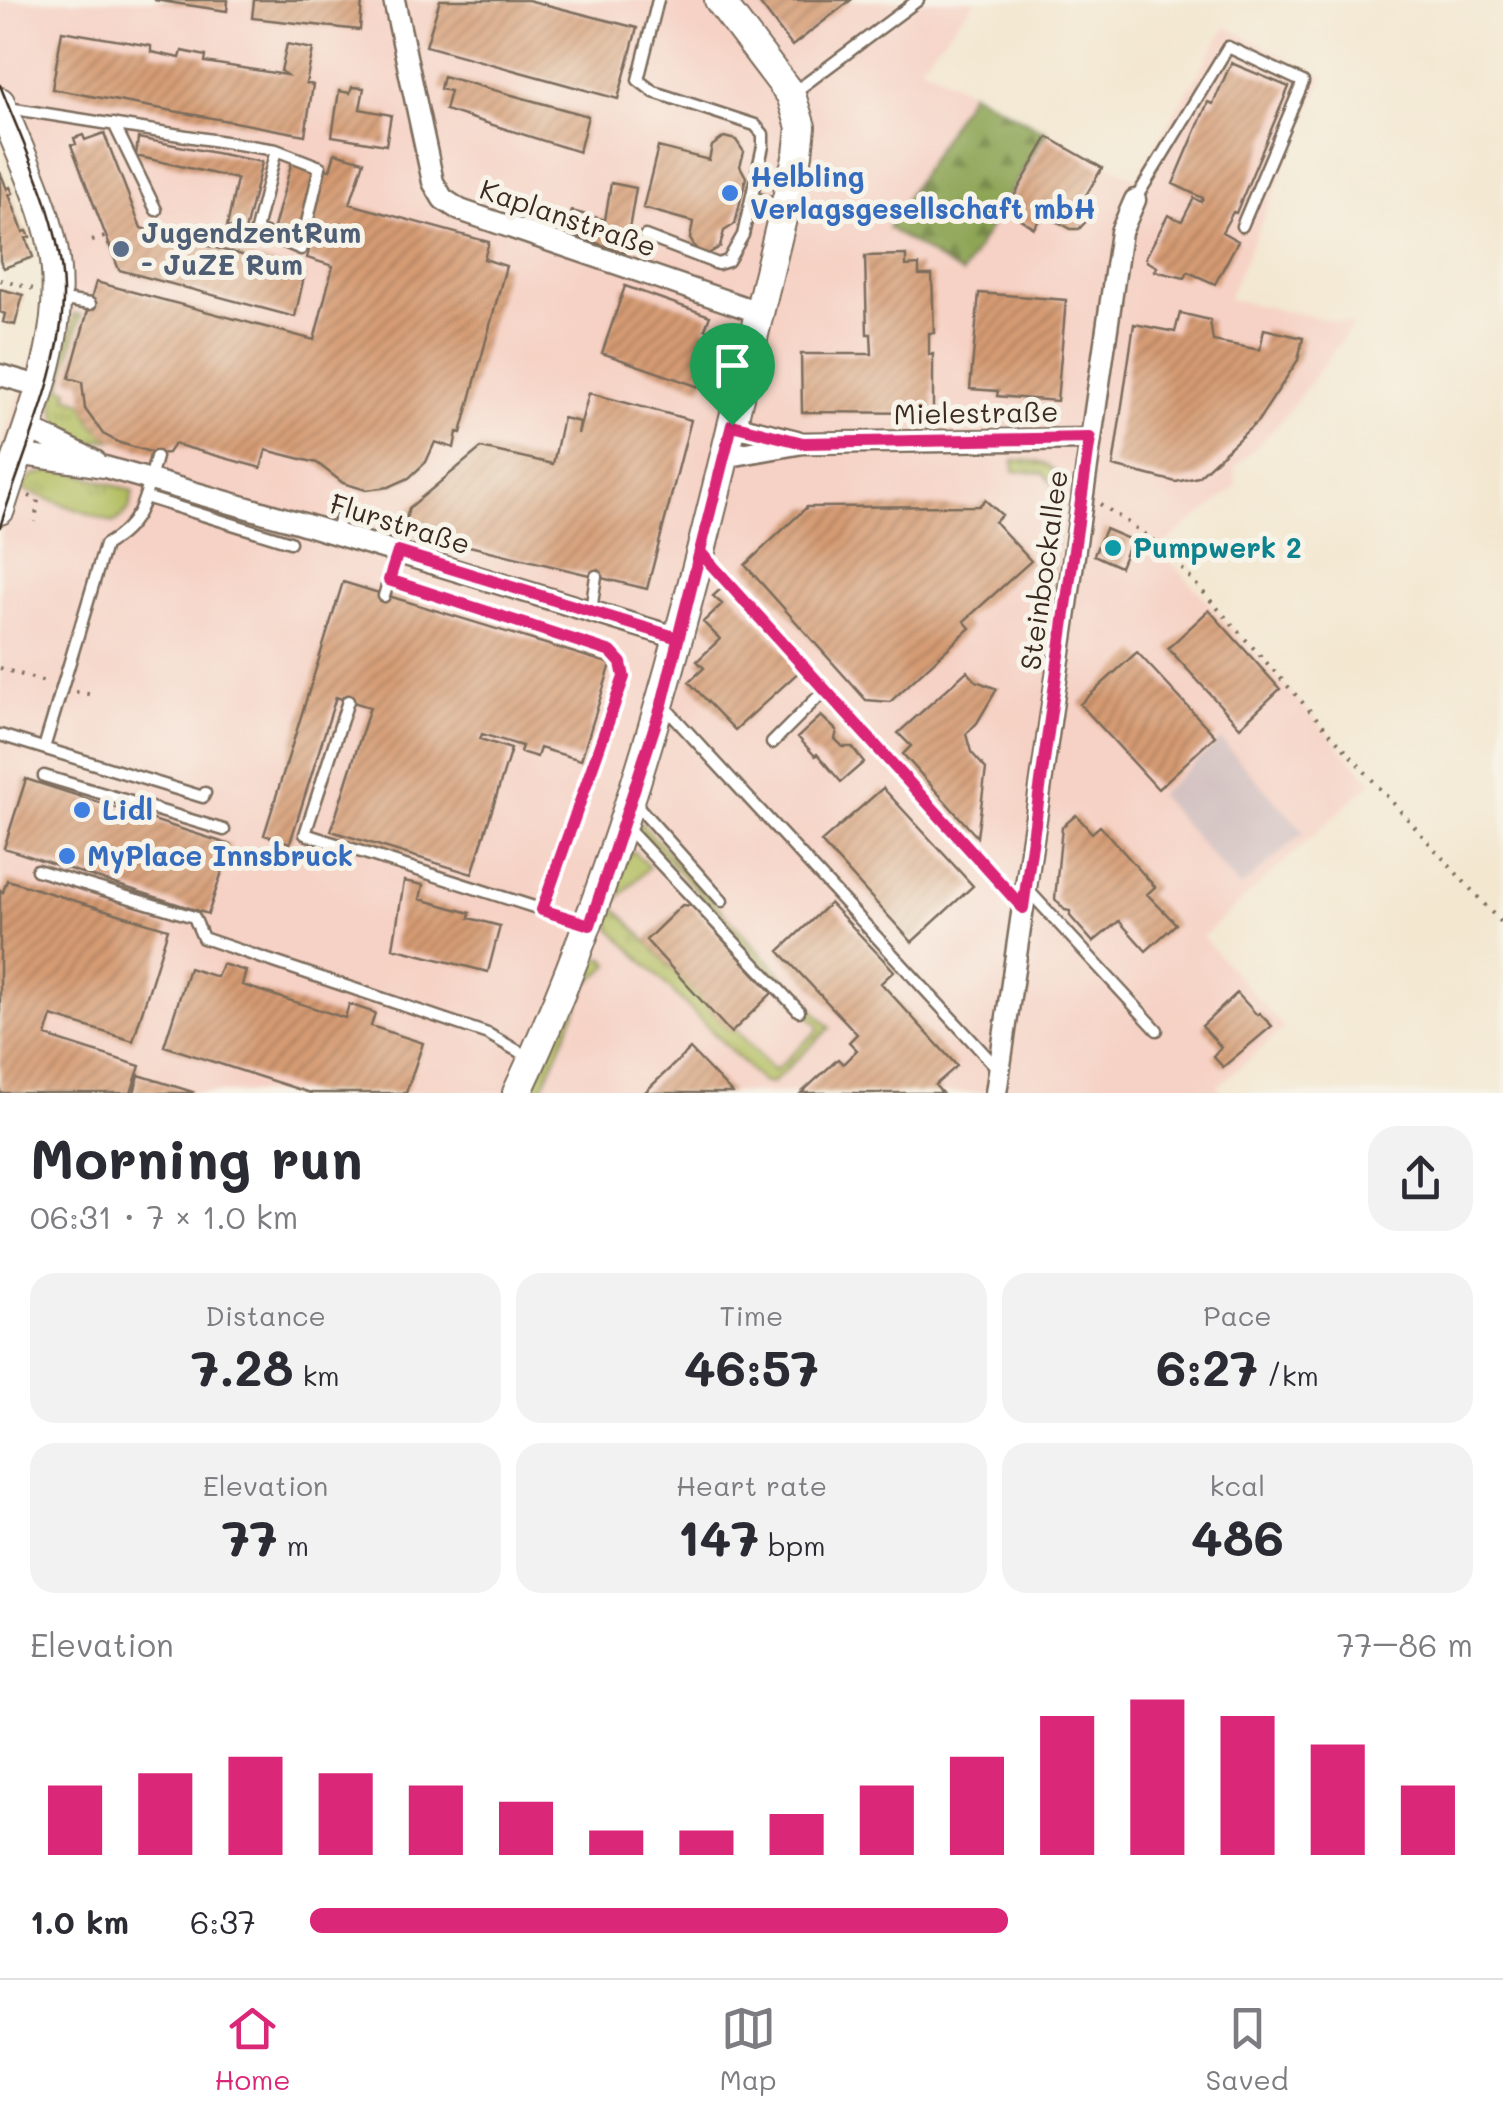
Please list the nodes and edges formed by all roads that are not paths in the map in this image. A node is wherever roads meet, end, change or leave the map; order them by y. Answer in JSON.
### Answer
{"nodes":[{"id":1,"x":394,"y":0,"type":"edge"},
{"id":2,"x":658,"y":0,"type":"edge"},
{"id":3,"x":719,"y":0,"type":"edge"},
{"id":4,"x":918,"y":0,"type":"edge"},
{"id":5,"x":791,"y":95,"type":"junction"},
{"id":6,"x":1,"y":105,"type":"edge"},
{"id":7,"x":114,"y":124,"type":"junction"},
{"id":8,"x":276,"y":150,"type":"junction"},
{"id":9,"x":752,"y":197,"type":"junction"},
{"id":10,"x":1135,"y":200,"type":"joint"},
{"id":11,"x":785,"y":207,"type":"junction"},
{"id":12,"x":156,"y":210,"type":"dead end"},
{"id":13,"x":1242,"y":226,"type":"dead end"},
{"id":14,"x":645,"y":236,"type":"dead end"},
{"id":15,"x":50,"y":296,"type":"junction"},
{"id":16,"x":90,"y":304,"type":"dead end"},
{"id":17,"x":758,"y":312,"type":"junction"},
{"id":18,"x":0,"y":375,"type":"edge"},
{"id":19,"x":38,"y":386,"type":"junction"},
{"id":20,"x":732,"y":425,"type":"junction"},
{"id":21,"x":1090,"y":438,"type":"junction"},
{"id":22,"x":22,"y":441,"type":"junction"},
{"id":23,"x":803,"y":443,"type":"junction"},
{"id":24,"x":724,"y":457,"type":"junction"},
{"id":25,"x":156,"y":458,"type":"dead end"},
{"id":26,"x":147,"y":489,"type":"junction"},
{"id":27,"x":10,"y":501,"type":"edge"},
{"id":28,"x":345,"y":503,"type":"dead end"},
{"id":29,"x":335,"y":534,"type":"junction"},
{"id":30,"x":290,"y":542,"type":"dead end"},
{"id":31,"x":398,"y":552,"type":"junction"},
{"id":32,"x":700,"y":552,"type":"junction"},
{"id":33,"x":596,"y":576,"type":"dead end"},
{"id":34,"x":389,"y":580,"type":"junction"},
{"id":35,"x":384,"y":596,"type":"dead end"},
{"id":36,"x":591,"y":610,"type":"junction"},
{"id":37,"x":678,"y":638,"type":"junction"},
{"id":38,"x":825,"y":690,"type":"junction"},
{"id":39,"x":348,"y":701,"type":"dead end"},
{"id":40,"x":662,"y":704,"type":"junction"},
{"id":41,"x":0,"y":735,"type":"edge"},
{"id":42,"x":772,"y":743,"type":"dead end"},
{"id":43,"x":44,"y":748,"type":"junction"},
{"id":44,"x":44,"y":776,"type":"dead end"},
{"id":45,"x":204,"y":792,"type":"dead end"},
{"id":46,"x":628,"y":812,"type":"junction"},
{"id":47,"x":224,"y":830,"type":"dead end"},
{"id":48,"x":37,"y":870,"type":"dead end"},
{"id":49,"x":1025,"y":898,"type":"junction"},
{"id":50,"x":722,"y":901,"type":"dead end"},
{"id":51,"x":542,"y":910,"type":"junction"},
{"id":52,"x":590,"y":925,"type":"junction"},
{"id":53,"x":799,"y":1011,"type":"dead end"},
{"id":54,"x":1157,"y":1030,"type":"dead end"},
{"id":55,"x":533,"y":1059,"type":"junction"},
{"id":56,"x":999,"y":1070,"type":"junction"},
{"id":57,"x":517,"y":1093,"type":"edge"},
{"id":58,"x":996,"y":1093,"type":"edge"}],
"edges":[{"from":1,"to":17,"type":"street","name":"Kaplanstraße"},
{"from":2,"to":9,"type":"lane"},
{"from":3,"to":5,"type":"street"},
{"from":4,"to":5,"type":"lane"},
{"from":5,"to":11,"type":"street"},
{"from":6,"to":7,"type":"lane"},
{"from":6,"to":15,"type":"street"},
{"from":7,"to":8,"type":"lane"},
{"from":7,"to":12,"type":"lane"},
{"from":8,"to":8,"type":"lane"},
{"from":9,"to":11,"type":"lane"},
{"from":9,"to":14,"type":"lane"},
{"from":10,"to":13,"type":"lane","name":"Steinbockallee"},
{"from":10,"to":21,"type":"street","name":"Steinbockallee"},
{"from":11,"to":17,"type":"street"},
{"from":15,"to":16,"type":"lane"},
{"from":15,"to":19,"type":"street"},
{"from":17,"to":20,"type":"street"},
{"from":18,"to":19,"type":"street"},
{"from":19,"to":22,"type":"street"},
{"from":20,"to":23,"type":"street","name":"Mielestraße"},
{"from":20,"to":24,"type":"street"},
{"from":21,"to":23,"type":"street","name":"Mielestraße"},
{"from":21,"to":49,"type":"street","name":"Steinbockallee"},
{"from":22,"to":26,"type":"street","name":"Flurstraße"},
{"from":22,"to":27,"type":"street"},
{"from":23,"to":24,"type":"street","name":"Mielestraße"},
{"from":24,"to":32,"type":"street"},
{"from":25,"to":26,"type":"lane"},
{"from":26,"to":29,"type":"street","name":"Flurstraße"},
{"from":26,"to":30,"type":"lane"},
{"from":26,"to":43,"type":"lane"},
{"from":28,"to":29,"type":"lane"},
{"from":29,"to":31,"type":"street","name":"Flurstraße"},
{"from":31,"to":34,"type":"lane"},
{"from":31,"to":36,"type":"street","name":"Flurstraße"},
{"from":32,"to":37,"type":"street"},
{"from":32,"to":38,"type":"lane"},
{"from":33,"to":36,"type":"lane"},
{"from":34,"to":35,"type":"lane"},
{"from":34,"to":51,"type":"lane"},
{"from":36,"to":37,"type":"street","name":"Flurstraße"},
{"from":37,"to":40,"type":"street"},
{"from":38,"to":42,"type":"lane"},
{"from":38,"to":49,"type":"lane"},
{"from":39,"to":51,"type":"lane"},
{"from":40,"to":46,"type":"street"},
{"from":40,"to":56,"type":"lane"},
{"from":41,"to":43,"type":"lane"},
{"from":43,"to":45,"type":"lane"},
{"from":44,"to":47,"type":"lane"},
{"from":46,"to":50,"type":"lane"},
{"from":46,"to":52,"type":"street"},
{"from":46,"to":53,"type":"lane"},
{"from":48,"to":55,"type":"lane"},
{"from":49,"to":54,"type":"lane"},
{"from":49,"to":56,"type":"street","name":"Steinbockallee"},
{"from":51,"to":52,"type":"lane"},
{"from":52,"to":55,"type":"street"},
{"from":55,"to":57,"type":"street"},
{"from":56,"to":58,"type":"street","name":"Steinbockallee"}]}
